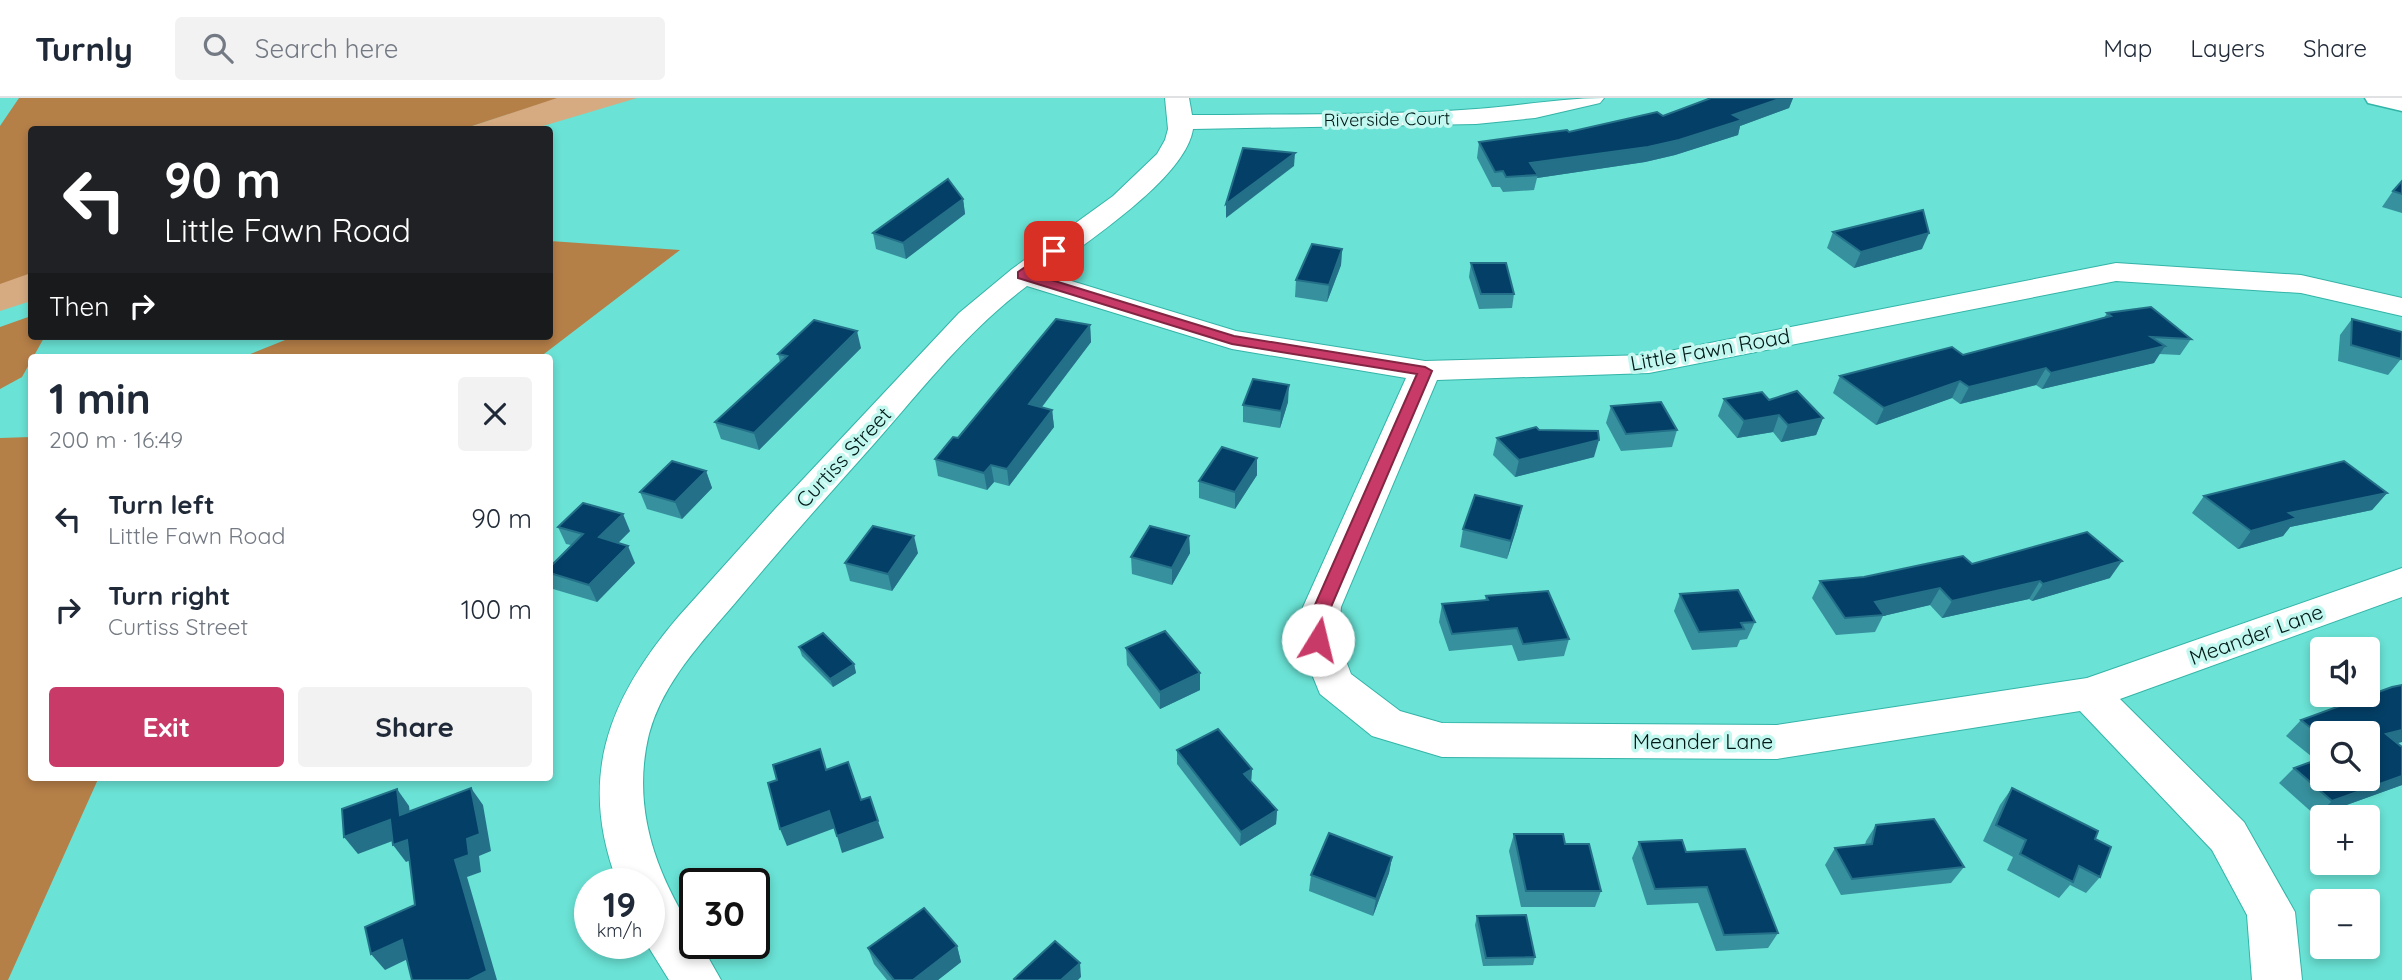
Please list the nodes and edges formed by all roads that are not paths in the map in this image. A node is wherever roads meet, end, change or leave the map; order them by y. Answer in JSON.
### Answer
{"nodes":[{"id":1,"x":1592,"y":98,"type":"edge"},
{"id":2,"x":2377,"y":98,"type":"edge"},
{"id":3,"x":2402,"y":103,"type":"edge"},
{"id":4,"x":1179,"y":110,"type":"edge"},
{"id":5,"x":1022,"y":275,"type":"junction"},
{"id":6,"x":2402,"y":307,"type":"edge"},
{"id":7,"x":1425,"y":371,"type":"junction"},
{"id":8,"x":2402,"y":582,"type":"edge"},
{"id":9,"x":2089,"y":694,"type":"junction"},
{"id":10,"x":635,"y":868,"type":"edge"},
{"id":11,"x":665,"y":930,"type":"edge"},
{"id":12,"x":696,"y":980,"type":"edge"},
{"id":13,"x":2277,"y":980,"type":"edge"}],
"edges":[{"from":1,"to":4,"type":"street","name":"Riverside Court"},
{"from":2,"to":3,"type":"street"},
{"from":4,"to":5,"type":"street","name":"Curtiss Street"},
{"from":5,"to":7,"type":"street","name":"Little Fawn Road"},
{"from":5,"to":10,"type":"street","name":"Curtiss Street"},
{"from":6,"to":7,"type":"street","name":"Little Fawn Road"},
{"from":7,"to":9,"type":"street","name":"Meander Lane"},
{"from":8,"to":9,"type":"street","name":"Meander Lane"},
{"from":9,"to":13,"type":"street"},
{"from":11,"to":12,"type":"street"}]}
